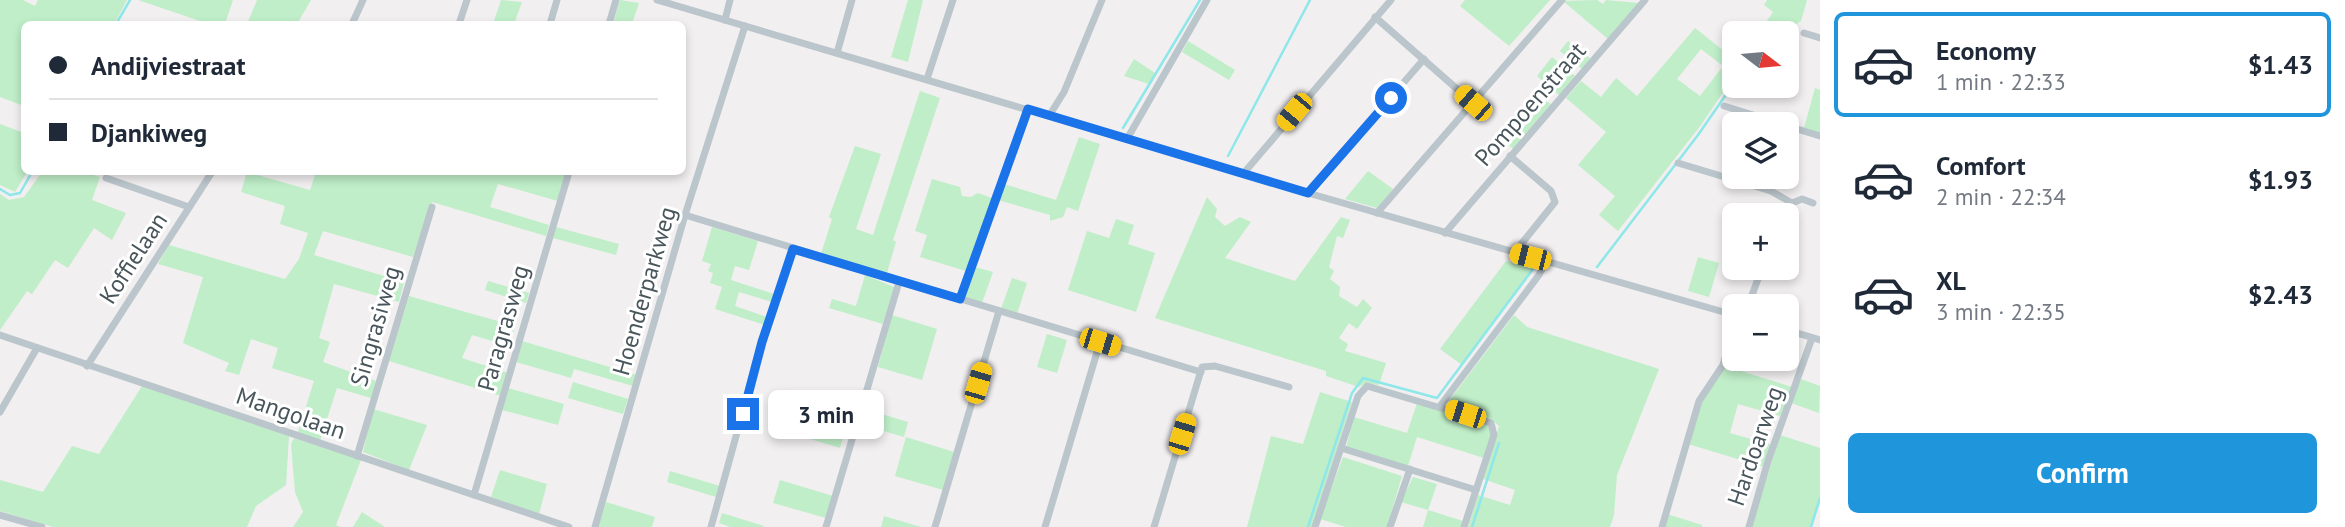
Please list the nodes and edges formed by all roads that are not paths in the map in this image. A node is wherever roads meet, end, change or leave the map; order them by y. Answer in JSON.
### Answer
{"nodes":[{"id":1,"x":363,"y":0,"type":"edge"},
{"id":2,"x":467,"y":0,"type":"edge"},
{"id":3,"x":557,"y":0,"type":"edge"},
{"id":4,"x":616,"y":0,"type":"edge"},
{"id":5,"x":657,"y":0,"type":"edge"},
{"id":6,"x":730,"y":0,"type":"edge"},
{"id":7,"x":852,"y":0,"type":"edge"},
{"id":8,"x":953,"y":0,"type":"edge"},
{"id":9,"x":1102,"y":0,"type":"edge"},
{"id":10,"x":1207,"y":0,"type":"edge"},
{"id":11,"x":1391,"y":0,"type":"edge"},
{"id":12,"x":1562,"y":0,"type":"edge"},
{"id":13,"x":1645,"y":0,"type":"edge"},
{"id":14,"x":1375,"y":18,"type":"junction"},
{"id":15,"x":725,"y":20,"type":"junction"},
{"id":16,"x":353,"y":21,"type":"edge"},
{"id":17,"x":460,"y":21,"type":"edge"},
{"id":18,"x":551,"y":21,"type":"edge"},
{"id":19,"x":610,"y":21,"type":"edge"},
{"id":20,"x":745,"y":26,"type":"junction"},
{"id":21,"x":1804,"y":33,"type":"dead end"},
{"id":22,"x":1820,"y":38,"type":"edge"},
{"id":23,"x":837,"y":53,"type":"junction"},
{"id":24,"x":1423,"y":60,"type":"junction"},
{"id":25,"x":927,"y":79,"type":"junction"},
{"id":26,"x":1473,"y":103,"type":"junction"},
{"id":27,"x":1724,"y":106,"type":"dead end"},
{"id":28,"x":1028,"y":109,"type":"junction"},
{"id":29,"x":1743,"y":112,"type":"edge"},
{"id":30,"x":1049,"y":116,"type":"junction"},
{"id":31,"x":1799,"y":129,"type":"edge"},
{"id":32,"x":1820,"y":136,"type":"edge"},
{"id":33,"x":1127,"y":139,"type":"junction"},
{"id":34,"x":1510,"y":156,"type":"junction"},
{"id":35,"x":1678,"y":163,"type":"dead end"},
{"id":36,"x":1243,"y":174,"type":"junction"},
{"id":37,"x":210,"y":175,"type":"edge"},
{"id":38,"x":568,"y":175,"type":"edge"},
{"id":39,"x":106,"y":177,"type":"dead end"},
{"id":40,"x":1308,"y":193,"type":"junction"},
{"id":41,"x":1792,"y":203,"type":"joint"},
{"id":42,"x":1813,"y":203,"type":"dead end"},
{"id":43,"x":189,"y":207,"type":"junction"},
{"id":44,"x":432,"y":207,"type":"dead end"},
{"id":45,"x":1377,"y":213,"type":"junction"},
{"id":46,"x":685,"y":215,"type":"junction"},
{"id":47,"x":1445,"y":233,"type":"junction"},
{"id":48,"x":793,"y":249,"type":"junction"},
{"id":49,"x":1514,"y":253,"type":"junction"},
{"id":50,"x":1546,"y":261,"type":"junction"},
{"id":51,"x":899,"y":282,"type":"junction"},
{"id":52,"x":960,"y":299,"type":"junction"},
{"id":53,"x":999,"y":311,"type":"junction"},
{"id":54,"x":1722,"y":312,"type":"edge"},
{"id":55,"x":1799,"y":334,"type":"edge"},
{"id":56,"x":0,"y":335,"type":"edge"},
{"id":57,"x":1816,"y":339,"type":"edge"},
{"id":58,"x":1100,"y":342,"type":"junction"},
{"id":59,"x":37,"y":348,"type":"junction"},
{"id":60,"x":87,"y":366,"type":"junction"},
{"id":61,"x":1722,"y":366,"type":"edge"},
{"id":62,"x":1201,"y":372,"type":"junction"},
{"id":63,"x":1289,"y":387,"type":"dead end"},
{"id":64,"x":1440,"y":406,"type":"junction"},
{"id":65,"x":0,"y":412,"type":"edge"},
{"id":66,"x":1340,"y":448,"type":"junction"},
{"id":67,"x":357,"y":456,"type":"junction"},
{"id":68,"x":1409,"y":469,"type":"junction"},
{"id":69,"x":1476,"y":490,"type":"junction"},
{"id":70,"x":474,"y":495,"type":"junction"},
{"id":71,"x":0,"y":515,"type":"edge"},
{"id":72,"x":41,"y":527,"type":"edge"},
{"id":73,"x":569,"y":527,"type":"edge"},
{"id":74,"x":594,"y":527,"type":"edge"},
{"id":75,"x":711,"y":527,"type":"edge"},
{"id":76,"x":826,"y":527,"type":"edge"},
{"id":77,"x":935,"y":527,"type":"edge"},
{"id":78,"x":1045,"y":527,"type":"edge"},
{"id":79,"x":1154,"y":527,"type":"edge"},
{"id":80,"x":1315,"y":527,"type":"edge"},
{"id":81,"x":1391,"y":527,"type":"edge"},
{"id":82,"x":1464,"y":527,"type":"edge"},
{"id":83,"x":1662,"y":527,"type":"edge"},
{"id":84,"x":1749,"y":527,"type":"edge"}],
"edges":[{"from":1,"to":16,"type":"street"},
{"from":2,"to":17,"type":"street"},
{"from":3,"to":18,"type":"street"},
{"from":4,"to":19,"type":"street"},
{"from":5,"to":15,"type":"street"},
{"from":6,"to":15,"type":"street"},
{"from":7,"to":23,"type":"street"},
{"from":8,"to":25,"type":"street"},
{"from":9,"to":30,"type":"street"},
{"from":10,"to":33,"type":"street"},
{"from":11,"to":14,"type":"street"},
{"from":12,"to":26,"type":"street"},
{"from":13,"to":34,"type":"street","name":"Pompoenstraat"},
{"from":14,"to":24,"type":"street"},
{"from":14,"to":36,"type":"street"},
{"from":15,"to":20,"type":"street"},
{"from":20,"to":23,"type":"street"},
{"from":20,"to":46,"type":"street","name":"Hoenderparkweg"},
{"from":21,"to":22,"type":"street"},
{"from":23,"to":25,"type":"street"},
{"from":24,"to":26,"type":"street"},
{"from":24,"to":40,"type":"street"},
{"from":25,"to":28,"type":"street"},
{"from":26,"to":45,"type":"street"},
{"from":27,"to":29,"type":"street"},
{"from":28,"to":30,"type":"street"},
{"from":28,"to":52,"type":"street"},
{"from":30,"to":33,"type":"street"},
{"from":31,"to":32,"type":"street"},
{"from":33,"to":36,"type":"street"},
{"from":34,"to":47,"type":"street","name":"Pompoenstraat"},
{"from":34,"to":49,"type":"street"},
{"from":35,"to":41,"type":"street"},
{"from":36,"to":40,"type":"street"},
{"from":37,"to":43,"type":"street","name":"Koffielaan"},
{"from":38,"to":70,"type":"street","name":"Paragrasweg"},
{"from":39,"to":43,"type":"street"},
{"from":40,"to":45,"type":"street"},
{"from":41,"to":42,"type":"street"},
{"from":43,"to":60,"type":"street","name":"Koffielaan"},
{"from":44,"to":67,"type":"street","name":"Singrasiweg"},
{"from":45,"to":47,"type":"street"},
{"from":46,"to":48,"type":"street"},
{"from":46,"to":74,"type":"street","name":"Hoenderparkweg"},
{"from":47,"to":49,"type":"street"},
{"from":48,"to":51,"type":"street"},
{"from":48,"to":75,"type":"street"},
{"from":49,"to":50,"type":"street"},
{"from":50,"to":54,"type":"street"},
{"from":50,"to":64,"type":"street"},
{"from":51,"to":52,"type":"street"},
{"from":51,"to":76,"type":"street"},
{"from":52,"to":53,"type":"street"},
{"from":53,"to":58,"type":"street"},
{"from":53,"to":77,"type":"street"},
{"from":55,"to":57,"type":"street"},
{"from":56,"to":59,"type":"street","name":"Mangolaan"},
{"from":57,"to":84,"type":"street","name":"Hardoarweg"},
{"from":58,"to":62,"type":"street"},
{"from":58,"to":78,"type":"street"},
{"from":59,"to":60,"type":"street","name":"Mangolaan"},
{"from":59,"to":65,"type":"street"},
{"from":60,"to":67,"type":"street","name":"Mangolaan"},
{"from":61,"to":83,"type":"street"},
{"from":62,"to":63,"type":"street"},
{"from":62,"to":79,"type":"street"},
{"from":64,"to":66,"type":"street"},
{"from":64,"to":69,"type":"street"},
{"from":66,"to":68,"type":"street"},
{"from":66,"to":80,"type":"street"},
{"from":67,"to":70,"type":"street","name":"Mangolaan"},
{"from":68,"to":69,"type":"street"},
{"from":68,"to":81,"type":"street"},
{"from":69,"to":82,"type":"street"},
{"from":70,"to":73,"type":"street","name":"Mangolaan"},
{"from":71,"to":72,"type":"street"}]}
